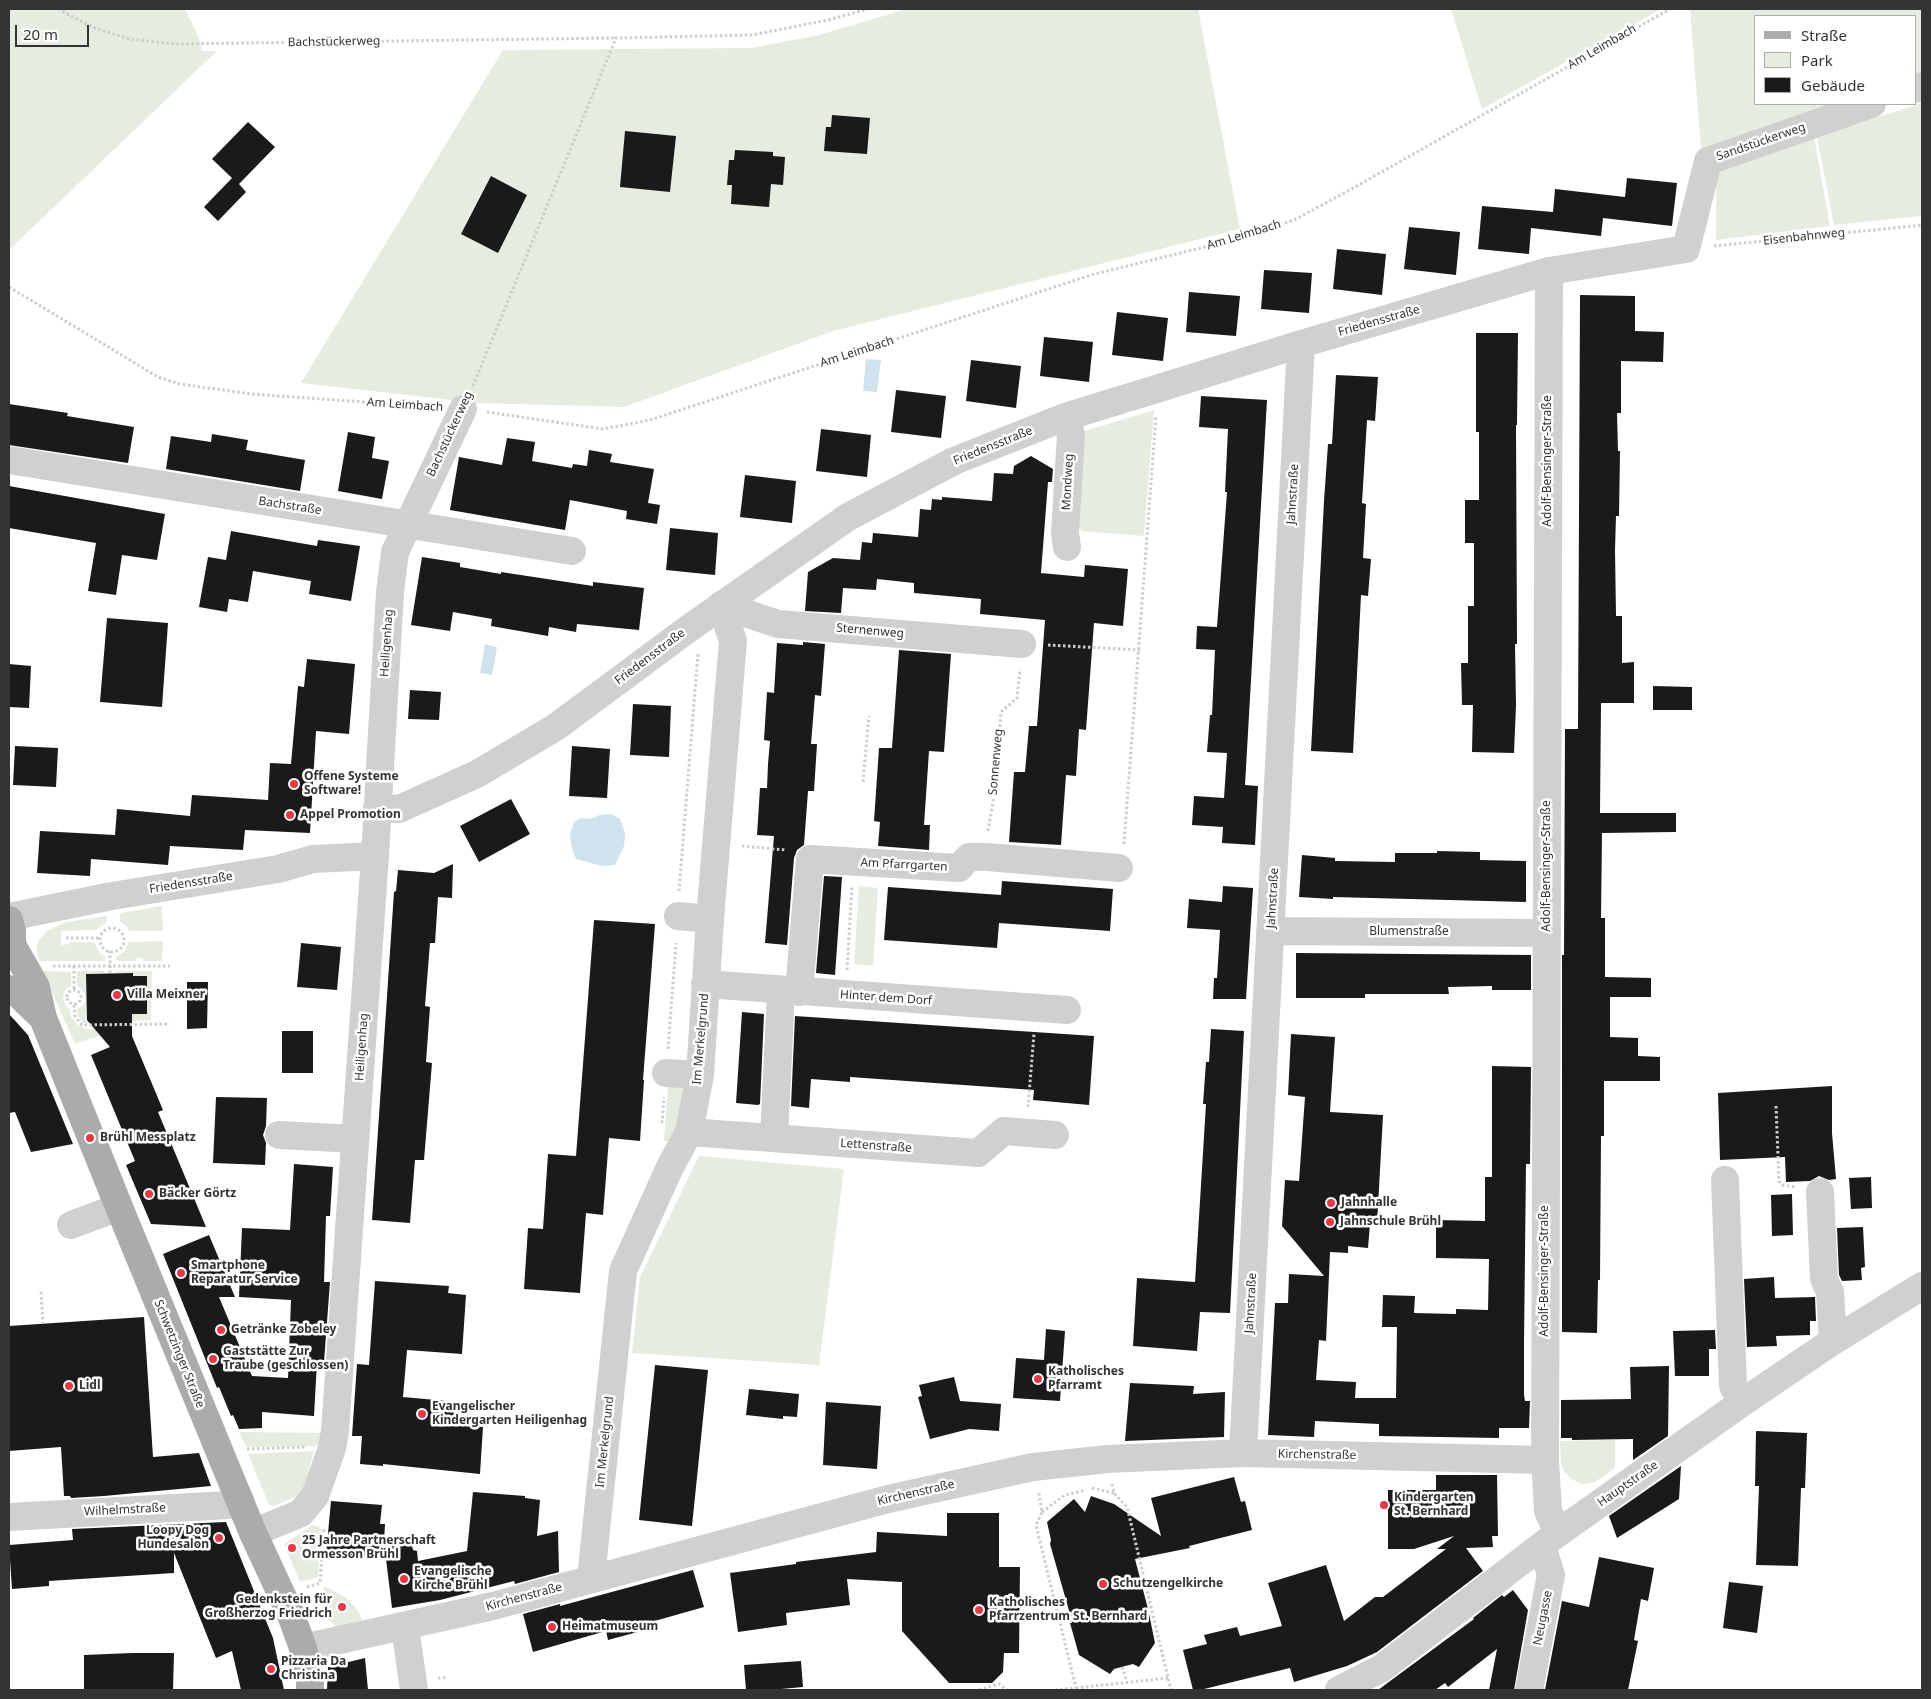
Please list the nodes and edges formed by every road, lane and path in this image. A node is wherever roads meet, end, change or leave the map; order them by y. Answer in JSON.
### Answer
{"nodes":[{"id":1,"x":58,"y":9,"type":"edge"},
{"id":2,"x":868,"y":9,"type":"edge"},
{"id":3,"x":1670,"y":9,"type":"edge"},
{"id":4,"x":616,"y":38,"type":"junction"},
{"id":5,"x":1869,"y":105,"type":"edge"},
{"id":6,"x":1922,"y":225,"type":"edge"},
{"id":7,"x":1686,"y":249,"type":"junction"},
{"id":8,"x":1549,"y":271,"type":"junction"},
{"id":9,"x":9,"y":287,"type":"edge"},
{"id":10,"x":1301,"y":344,"type":"junction"},
{"id":11,"x":1153,"y":390,"type":"junction"},
{"id":12,"x":463,"y":409,"type":"junction"},
{"id":13,"x":1065,"y":418,"type":"junction"},
{"id":14,"x":9,"y":460,"type":"edge"},
{"id":15,"x":407,"y":525,"type":"junction"},
{"id":16,"x":1067,"y":548,"type":"dead end"},
{"id":17,"x":572,"y":551,"type":"dead end"},
{"id":18,"x":721,"y":605,"type":"junction"},
{"id":19,"x":1022,"y":644,"type":"junction"},
{"id":20,"x":1140,"y":650,"type":"junction"},
{"id":21,"x":869,"y":716,"type":"dead end"},
{"id":22,"x":863,"y":782,"type":"dead end"},
{"id":23,"x":377,"y":808,"type":"junction"},
{"id":24,"x":716,"y":843,"type":"junction"},
{"id":25,"x":375,"y":856,"type":"junction"},
{"id":26,"x":987,"y":857,"type":"junction"},
{"id":27,"x":810,"y":859,"type":"junction"},
{"id":28,"x":854,"y":862,"type":"junction"},
{"id":29,"x":1119,"y":868,"type":"joint"},
{"id":30,"x":678,"y":916,"type":"dead end"},
{"id":31,"x":710,"y":919,"type":"junction"},
{"id":32,"x":1271,"y":931,"type":"junction"},
{"id":33,"x":1547,"y":933,"type":"junction"},
{"id":34,"x":10,"y":934,"type":"edge"},
{"id":35,"x":66,"y":938,"type":"dead end"},
{"id":36,"x":100,"y":938,"type":"junction"},
{"id":37,"x":110,"y":951,"type":"junction"},
{"id":38,"x":74,"y":966,"type":"junction"},
{"id":39,"x":110,"y":966,"type":"junction"},
{"id":40,"x":170,"y":966,"type":"dead end"},
{"id":41,"x":110,"y":974,"type":"dead end"},
{"id":42,"x":19,"y":981,"type":"edge"},
{"id":43,"x":705,"y":984,"type":"junction"},
{"id":44,"x":74,"y":990,"type":"junction"},
{"id":45,"x":790,"y":991,"type":"junction"},
{"id":46,"x":845,"y":995,"type":"junction"},
{"id":47,"x":74,"y":1005,"type":"junction"},
{"id":48,"x":1036,"y":1008,"type":"junction"},
{"id":49,"x":1067,"y":1010,"type":"dead end"},
{"id":50,"x":170,"y":1024,"type":"dead end"},
{"id":51,"x":666,"y":1072,"type":"dead end"},
{"id":52,"x":700,"y":1075,"type":"junction"},
{"id":53,"x":1776,"y":1106,"type":"dead end"},
{"id":54,"x":689,"y":1132,"type":"junction"},
{"id":55,"x":1026,"y":1133,"type":"junction"},
{"id":56,"x":279,"y":1135,"type":"dead end"},
{"id":57,"x":1055,"y":1135,"type":"dead end"},
{"id":58,"x":774,"y":1138,"type":"junction"},
{"id":59,"x":356,"y":1139,"type":"junction"},
{"id":60,"x":1725,"y":1180,"type":"dead end"},
{"id":61,"x":1820,"y":1192,"type":"joint"},
{"id":62,"x":119,"y":1207,"type":"junction"},
{"id":63,"x":71,"y":1225,"type":"dead end"},
{"id":64,"x":1922,"y":1286,"type":"edge"},
{"id":65,"x":41,"y":1292,"type":"dead end"},
{"id":66,"x":43,"y":1323,"type":"dead end"},
{"id":67,"x":1833,"y":1342,"type":"junction"},
{"id":68,"x":1743,"y":1402,"type":"junction"},
{"id":69,"x":332,"y":1448,"type":"junction"},
{"id":70,"x":1243,"y":1453,"type":"junction"},
{"id":71,"x":222,"y":1458,"type":"junction"},
{"id":72,"x":1108,"y":1459,"type":"junction"},
{"id":73,"x":1545,"y":1460,"type":"junction"},
{"id":74,"x":1033,"y":1467,"type":"junction"},
{"id":75,"x":1114,"y":1492,"type":"junction"},
{"id":76,"x":315,"y":1496,"type":"junction"},
{"id":77,"x":240,"y":1500,"type":"junction"},
{"id":78,"x":1042,"y":1512,"type":"junction"},
{"id":79,"x":9,"y":1517,"type":"edge"},
{"id":80,"x":254,"y":1533,"type":"junction"},
{"id":81,"x":1550,"y":1540,"type":"junction"},
{"id":82,"x":591,"y":1578,"type":"junction"},
{"id":83,"x":283,"y":1596,"type":"junction"},
{"id":84,"x":405,"y":1627,"type":"junction"},
{"id":85,"x":303,"y":1648,"type":"junction"},
{"id":86,"x":1122,"y":1667,"type":"dead end"},
{"id":87,"x":1168,"y":1678,"type":"junction"},
{"id":88,"x":1126,"y":1682,"type":"junction"},
{"id":89,"x":1076,"y":1688,"type":"junction"},
{"id":90,"x":310,"y":1690,"type":"edge"},
{"id":91,"x":414,"y":1690,"type":"edge"},
{"id":92,"x":980,"y":1690,"type":"edge"},
{"id":93,"x":1007,"y":1690,"type":"edge"},
{"id":94,"x":1056,"y":1690,"type":"edge"},
{"id":95,"x":1171,"y":1690,"type":"edge"},
{"id":96,"x":1339,"y":1690,"type":"edge"},
{"id":97,"x":1529,"y":1690,"type":"edge"}],
"edges":[{"from":1,"to":4,"type":"path","name":"Bachstückerweg"},
{"from":2,"to":4,"type":"path","name":"Bachstückerweg"},
{"from":3,"to":12,"type":"path","name":"Am Leimbach"},
{"from":4,"to":12,"type":"path","name":"Bachstückerweg"},
{"from":5,"to":7,"type":"street","name":"Sandstückerweg"},
{"from":6,"to":7,"type":"path","name":"Eisenbahnweg"},
{"from":7,"to":8,"type":"street","name":"Friedensstraße"},
{"from":8,"to":10,"type":"street","name":"Friedensstraße"},
{"from":8,"to":33,"type":"street","name":"Adolf-Bensinger-Straße"},
{"from":9,"to":12,"type":"path","name":"Am Leimbach"},
{"from":10,"to":11,"type":"street","name":"Friedensstraße"},
{"from":10,"to":32,"type":"street","name":"Jahnstraße"},
{"from":11,"to":13,"type":"street","name":"Friedensstraße"},
{"from":11,"to":20,"type":"path"},
{"from":12,"to":15,"type":"street","name":"Bachstückerweg"},
{"from":13,"to":16,"type":"street","name":"Mondweg"},
{"from":13,"to":18,"type":"street","name":"Friedensstraße"},
{"from":14,"to":15,"type":"street","name":"Bachstraße"},
{"from":15,"to":17,"type":"street","name":"Bachstraße"},
{"from":15,"to":23,"type":"street","name":"Heiligenhag"},
{"from":18,"to":19,"type":"street","name":"Sternenweg"},
{"from":18,"to":23,"type":"street","name":"Friedensstraße"},
{"from":18,"to":24,"type":"street","name":"Im Merkelgrund"},
{"from":19,"to":20,"type":"path"},
{"from":19,"to":26,"type":"path","name":"Sonnenweg"},
{"from":20,"to":29,"type":"path"},
{"from":21,"to":22,"type":"path"},
{"from":23,"to":25,"type":"street","name":"Heiligenhag"},
{"from":24,"to":27,"type":"path"},
{"from":24,"to":31,"type":"street","name":"Im Merkelgrund"},
{"from":25,"to":34,"type":"street","name":"Friedensstraße"},
{"from":25,"to":59,"type":"street","name":"Heiligenhag"},
{"from":26,"to":28,"type":"street","name":"Am Pfarrgarten"},
{"from":26,"to":29,"type":"street","name":"Am Pfarrgarten"},
{"from":27,"to":28,"type":"street","name":"Am Pfarrgarten"},
{"from":27,"to":45,"type":"street"},
{"from":28,"to":46,"type":"path"},
{"from":30,"to":31,"type":"street"},
{"from":31,"to":43,"type":"street","name":"Im Merkelgrund"},
{"from":32,"to":33,"type":"street","name":"Blumenstraße"},
{"from":32,"to":70,"type":"street","name":"Jahnstraße"},
{"from":33,"to":73,"type":"street","name":"Adolf-Bensinger-Straße"},
{"from":34,"to":42,"type":"main road","name":"Schwetzinger Straße"},
{"from":35,"to":36,"type":"path"},
{"from":36,"to":37,"type":"path"},
{"from":36,"to":37,"type":"path"},
{"from":37,"to":39,"type":"path"},
{"from":38,"to":39,"type":"path"},
{"from":38,"to":42,"type":"path"},
{"from":38,"to":44,"type":"path"},
{"from":39,"to":40,"type":"path"},
{"from":39,"to":41,"type":"path"},
{"from":42,"to":62,"type":"main road","name":"Schwetzinger Straße"},
{"from":43,"to":45,"type":"street","name":"Hinter dem Dorf"},
{"from":43,"to":52,"type":"street","name":"Im Merkelgrund"},
{"from":44,"to":47,"type":"path"},
{"from":44,"to":47,"type":"path"},
{"from":45,"to":46,"type":"street","name":"Hinter dem Dorf"},
{"from":45,"to":58,"type":"street"},
{"from":46,"to":48,"type":"street","name":"Hinter dem Dorf"},
{"from":47,"to":50,"type":"path"},
{"from":48,"to":49,"type":"street","name":"Hinter dem Dorf"},
{"from":48,"to":55,"type":"path"},
{"from":51,"to":52,"type":"street"},
{"from":52,"to":54,"type":"street","name":"Im Merkelgrund"},
{"from":53,"to":61,"type":"path"},
{"from":54,"to":58,"type":"street","name":"Lettenstraße"},
{"from":54,"to":82,"type":"street","name":"Im Merkelgrund"},
{"from":55,"to":57,"type":"street","name":"Lettenstraße"},
{"from":55,"to":58,"type":"street","name":"Lettenstraße"},
{"from":56,"to":59,"type":"street"},
{"from":59,"to":69,"type":"street","name":"Heiligenhag"},
{"from":60,"to":68,"type":"street"},
{"from":61,"to":67,"type":"street"},
{"from":62,"to":63,"type":"street"},
{"from":62,"to":71,"type":"main road","name":"Schwetzinger Straße"},
{"from":64,"to":67,"type":"street","name":"Hauptstraße"},
{"from":65,"to":66,"type":"path"},
{"from":67,"to":68,"type":"street","name":"Hauptstraße"},
{"from":68,"to":81,"type":"street","name":"Hauptstraße"},
{"from":69,"to":71,"type":"path"},
{"from":69,"to":76,"type":"street","name":"Heiligenhag"},
{"from":70,"to":72,"type":"street","name":"Kirchenstraße"},
{"from":70,"to":73,"type":"street","name":"Kirchenstraße"},
{"from":71,"to":77,"type":"main road","name":"Schwetzinger Straße"},
{"from":72,"to":74,"type":"street","name":"Kirchenstraße"},
{"from":72,"to":75,"type":"path"},
{"from":73,"to":81,"type":"street","name":"Neugasse"},
{"from":74,"to":78,"type":"path"},
{"from":74,"to":82,"type":"street","name":"Kirchenstraße"},
{"from":75,"to":78,"type":"path"},
{"from":75,"to":87,"type":"path"},
{"from":76,"to":80,"type":"street","name":"Heiligenhag"},
{"from":76,"to":83,"type":"path"},
{"from":77,"to":79,"type":"street","name":"Wilhelmstraße"},
{"from":77,"to":80,"type":"main road","name":"Schwetzinger Straße"},
{"from":78,"to":89,"type":"path"},
{"from":80,"to":83,"type":"main road","name":"Schwetzinger Straße"},
{"from":81,"to":96,"type":"street","name":"Hauptstraße"},
{"from":81,"to":97,"type":"street","name":"Neugasse"},
{"from":82,"to":84,"type":"street","name":"Kirchenstraße"},
{"from":83,"to":85,"type":"main road","name":"Schwetzinger Straße"},
{"from":84,"to":85,"type":"street","name":"Kirchenstraße"},
{"from":84,"to":91,"type":"street"},
{"from":85,"to":90,"type":"main road","name":"Schwetzinger Straße"},
{"from":86,"to":88,"type":"path"},
{"from":87,"to":88,"type":"path"},
{"from":87,"to":95,"type":"path"},
{"from":88,"to":89,"type":"path"},
{"from":89,"to":94,"type":"path"},
{"from":92,"to":93,"type":"path"}]}
